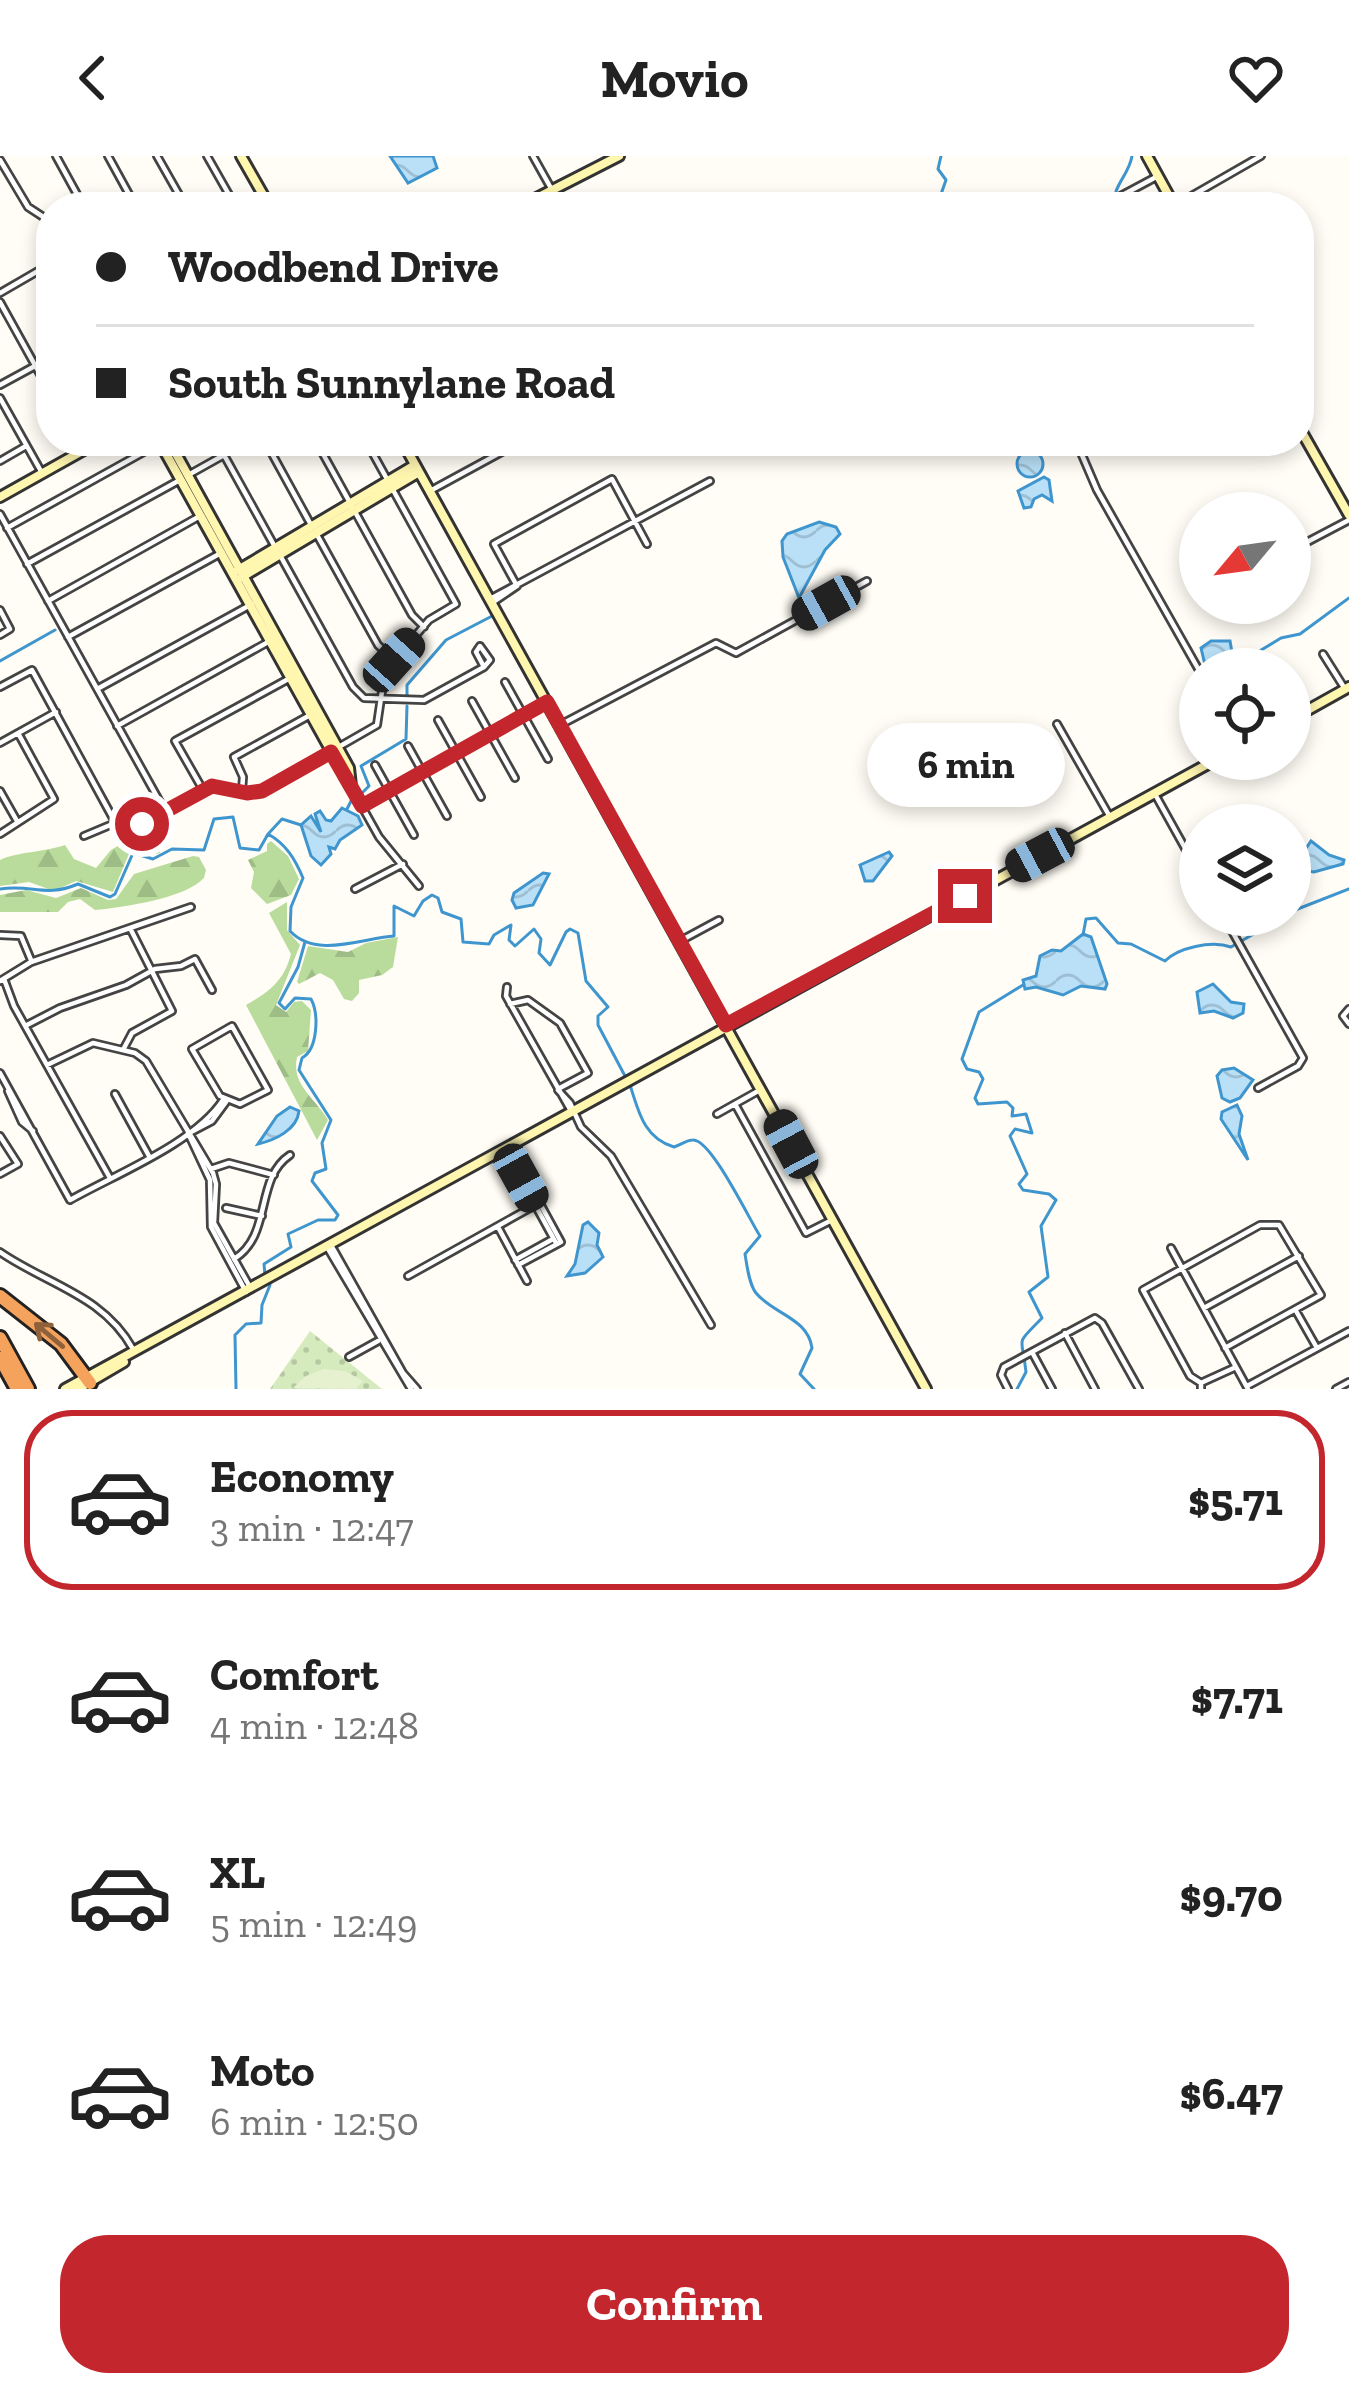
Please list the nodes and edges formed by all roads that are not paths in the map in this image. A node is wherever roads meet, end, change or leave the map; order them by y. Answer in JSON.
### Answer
{"nodes":[{"id":1,"x":56,"y":156,"type":"edge"},
{"id":2,"x":108,"y":156,"type":"edge"},
{"id":3,"x":157,"y":156,"type":"edge"},
{"id":4,"x":207,"y":156,"type":"edge"},
{"id":5,"x":242,"y":156,"type":"edge"},
{"id":6,"x":533,"y":156,"type":"edge"},
{"id":7,"x":619,"y":156,"type":"edge"},
{"id":8,"x":1147,"y":156,"type":"edge"},
{"id":9,"x":1262,"y":156,"type":"edge"},
{"id":10,"x":0,"y":160,"type":"edge"},
{"id":11,"x":1158,"y":176,"type":"junction"},
{"id":12,"x":552,"y":190,"type":"junction"},
{"id":13,"x":76,"y":192,"type":"edge"},
{"id":14,"x":128,"y":192,"type":"edge"},
{"id":15,"x":177,"y":192,"type":"edge"},
{"id":16,"x":227,"y":192,"type":"edge"},
{"id":17,"x":262,"y":192,"type":"edge"},
{"id":18,"x":548,"y":192,"type":"edge"},
{"id":19,"x":1128,"y":192,"type":"edge"},
{"id":20,"x":1167,"y":192,"type":"edge"},
{"id":21,"x":1201,"y":192,"type":"edge"},
{"id":22,"x":36,"y":213,"type":"edge"},
{"id":23,"x":36,"y":272,"type":"edge"},
{"id":24,"x":0,"y":293,"type":"edge"},
{"id":25,"x":0,"y":302,"type":"edge"},
{"id":26,"x":35,"y":365,"type":"joint"},
{"id":27,"x":0,"y":385,"type":"edge"},
{"id":28,"x":1,"y":404,"type":"edge"},
{"id":29,"x":27,"y":446,"type":"junction"},
{"id":30,"x":1314,"y":454,"type":"edge"},
{"id":31,"x":73,"y":456,"type":"edge"},
{"id":32,"x":136,"y":456,"type":"edge"},
{"id":33,"x":172,"y":456,"type":"edge"},
{"id":34,"x":222,"y":456,"type":"edge"},
{"id":35,"x":225,"y":456,"type":"edge"},
{"id":36,"x":273,"y":456,"type":"edge"},
{"id":37,"x":324,"y":456,"type":"edge"},
{"id":38,"x":374,"y":456,"type":"edge"},
{"id":39,"x":410,"y":456,"type":"edge"},
{"id":40,"x":494,"y":456,"type":"edge"},
{"id":41,"x":1082,"y":456,"type":"edge"},
{"id":42,"x":0,"y":461,"type":"edge"},
{"id":43,"x":417,"y":468,"type":"junction"},
{"id":44,"x":42,"y":473,"type":"junction"},
{"id":45,"x":184,"y":478,"type":"junction"},
{"id":46,"x":710,"y":481,"type":"dead end"},
{"id":47,"x":390,"y":484,"type":"junction"},
{"id":48,"x":430,"y":491,"type":"junction"},
{"id":49,"x":0,"y":497,"type":"edge"},
{"id":50,"x":352,"y":507,"type":"junction"},
{"id":51,"x":0,"y":514,"type":"edge"},
{"id":52,"x":204,"y":514,"type":"junction"},
{"id":53,"x":1349,"y":518,"type":"edge"},
{"id":54,"x":635,"y":522,"type":"junction"},
{"id":55,"x":7,"y":528,"type":"junction"},
{"id":56,"x":314,"y":530,"type":"junction"},
{"id":57,"x":1311,"y":539,"type":"edge"},
{"id":58,"x":647,"y":544,"type":"dead end"},
{"id":59,"x":224,"y":551,"type":"junction"},
{"id":60,"x":277,"y":551,"type":"junction"},
{"id":61,"x":28,"y":564,"type":"junction"},
{"id":62,"x":237,"y":575,"type":"junction"},
{"id":63,"x":867,"y":581,"type":"dead end"},
{"id":64,"x":517,"y":586,"type":"junction"},
{"id":65,"x":48,"y":601,"type":"junction"},
{"id":66,"x":491,"y":601,"type":"junction"},
{"id":67,"x":253,"y":603,"type":"junction"},
{"id":68,"x":0,"y":610,"type":"edge"},
{"id":69,"x":424,"y":627,"type":"junction"},
{"id":70,"x":0,"y":635,"type":"edge"},
{"id":71,"x":68,"y":638,"type":"junction"},
{"id":72,"x":273,"y":639,"type":"junction"},
{"id":73,"x":1186,"y":648,"type":"edge"},
{"id":74,"x":1324,"y":654,"type":"dead end"},
{"id":75,"x":394,"y":660,"type":"junction"},
{"id":76,"x":484,"y":667,"type":"dead end"},
{"id":77,"x":293,"y":676,"type":"junction"},
{"id":78,"x":506,"y":682,"type":"dead end"},
{"id":79,"x":0,"y":687,"type":"edge"},
{"id":80,"x":1347,"y":688,"type":"edge"},
{"id":81,"x":97,"y":689,"type":"junction"},
{"id":82,"x":382,"y":701,"type":"junction"},
{"id":83,"x":472,"y":701,"type":"dead end"},
{"id":84,"x":547,"y":702,"type":"junction"},
{"id":85,"x":1311,"y":708,"type":"edge"},
{"id":86,"x":56,"y":712,"type":"junction"},
{"id":87,"x":314,"y":713,"type":"junction"},
{"id":88,"x":523,"y":715,"type":"junction"},
{"id":89,"x":438,"y":720,"type":"dead end"},
{"id":90,"x":1057,"y":724,"type":"dead end"},
{"id":91,"x":560,"y":725,"type":"junction"},
{"id":92,"x":117,"y":726,"type":"junction"},
{"id":93,"x":18,"y":733,"type":"junction"},
{"id":94,"x":490,"y":734,"type":"junction"},
{"id":95,"x":0,"y":743,"type":"edge"},
{"id":96,"x":408,"y":746,"type":"dead end"},
{"id":97,"x":335,"y":750,"type":"junction"},
{"id":98,"x":456,"y":753,"type":"junction"},
{"id":99,"x":548,"y":759,"type":"dead end"},
{"id":100,"x":375,"y":765,"type":"dead end"},
{"id":101,"x":422,"y":772,"type":"junction"},
{"id":102,"x":515,"y":778,"type":"dead end"},
{"id":103,"x":1179,"y":780,"type":"edge"},
{"id":104,"x":351,"y":787,"type":"joint"},
{"id":105,"x":0,"y":790,"type":"edge"},
{"id":106,"x":202,"y":790,"type":"junction"},
{"id":107,"x":389,"y":790,"type":"junction"},
{"id":108,"x":242,"y":791,"type":"junction"},
{"id":109,"x":1154,"y":793,"type":"junction"},
{"id":110,"x":481,"y":797,"type":"dead end"},
{"id":111,"x":362,"y":806,"type":"junction"},
{"id":112,"x":165,"y":812,"type":"junction"},
{"id":113,"x":447,"y":816,"type":"dead end"},
{"id":114,"x":1110,"y":817,"type":"junction"},
{"id":115,"x":17,"y":821,"type":"junction"},
{"id":116,"x":115,"y":823,"type":"junction"},
{"id":117,"x":0,"y":834,"type":"edge"},
{"id":118,"x":414,"y":835,"type":"dead end"},
{"id":119,"x":84,"y":836,"type":"dead end"},
{"id":120,"x":1179,"y":838,"type":"edge"},
{"id":121,"x":404,"y":864,"type":"junction"},
{"id":122,"x":419,"y":886,"type":"dead end"},
{"id":123,"x":356,"y":889,"type":"dead end"},
{"id":124,"x":191,"y":907,"type":"dead end"},
{"id":125,"x":718,"y":920,"type":"dead end"},
{"id":126,"x":131,"y":930,"type":"junction"},
{"id":127,"x":0,"y":935,"type":"edge"},
{"id":128,"x":1235,"y":936,"type":"edge"},
{"id":129,"x":680,"y":941,"type":"junction"},
{"id":130,"x":32,"y":962,"type":"junction"},
{"id":131,"x":151,"y":972,"type":"junction"},
{"id":132,"x":2,"y":980,"type":"edge"},
{"id":133,"x":507,"y":987,"type":"dead end"},
{"id":134,"x":212,"y":989,"type":"dead end"},
{"id":135,"x":510,"y":1004,"type":"junction"},
{"id":136,"x":1349,"y":1009,"type":"edge"},
{"id":137,"x":1349,"y":1024,"type":"edge"},
{"id":138,"x":726,"y":1025,"type":"junction"},
{"id":139,"x":26,"y":1026,"type":"junction"},
{"id":140,"x":123,"y":1049,"type":"junction"},
{"id":141,"x":47,"y":1066,"type":"junction"},
{"id":142,"x":0,"y":1073,"type":"edge"},
{"id":143,"x":1258,"y":1088,"type":"dead end"},
{"id":144,"x":762,"y":1089,"type":"junction"},
{"id":145,"x":558,"y":1090,"type":"junction"},
{"id":146,"x":115,"y":1094,"type":"dead end"},
{"id":147,"x":225,"y":1101,"type":"junction"},
{"id":148,"x":735,"y":1104,"type":"junction"},
{"id":149,"x":571,"y":1111,"type":"junction"},
{"id":150,"x":717,"y":1114,"type":"dead end"},
{"id":151,"x":188,"y":1133,"type":"junction"},
{"id":152,"x":0,"y":1136,"type":"edge"},
{"id":153,"x":506,"y":1147,"type":"junction"},
{"id":154,"x":290,"y":1155,"type":"dead end"},
{"id":155,"x":149,"y":1156,"type":"junction"},
{"id":156,"x":208,"y":1170,"type":"junction"},
{"id":157,"x":0,"y":1174,"type":"edge"},
{"id":158,"x":274,"y":1174,"type":"junction"},
{"id":159,"x":110,"y":1178,"type":"junction"},
{"id":160,"x":538,"y":1204,"type":"junction"},
{"id":161,"x":226,"y":1208,"type":"dead end"},
{"id":162,"x":262,"y":1216,"type":"junction"},
{"id":163,"x":832,"y":1220,"type":"junction"},
{"id":164,"x":497,"y":1226,"type":"junction"},
{"id":165,"x":329,"y":1246,"type":"junction"},
{"id":166,"x":1171,"y":1248,"type":"dead end"},
{"id":167,"x":0,"y":1252,"type":"edge"},
{"id":168,"x":1299,"y":1256,"type":"junction"},
{"id":169,"x":232,"y":1260,"type":"junction"},
{"id":170,"x":517,"y":1262,"type":"junction"},
{"id":171,"x":1182,"y":1268,"type":"junction"},
{"id":172,"x":408,"y":1276,"type":"dead end"},
{"id":173,"x":526,"y":1280,"type":"dead end"},
{"id":174,"x":248,"y":1290,"type":"junction"},
{"id":175,"x":0,"y":1296,"type":"edge"},
{"id":176,"x":1204,"y":1308,"type":"junction"},
{"id":177,"x":1295,"y":1309,"type":"junction"},
{"id":178,"x":711,"y":1325,"type":"dead end"},
{"id":179,"x":1346,"y":1332,"type":"edge"},
{"id":180,"x":1065,"y":1333,"type":"junction"},
{"id":181,"x":0,"y":1338,"type":"edge"},
{"id":182,"x":381,"y":1339,"type":"junction"},
{"id":183,"x":1349,"y":1346,"type":"edge"},
{"id":184,"x":1225,"y":1348,"type":"junction"},
{"id":185,"x":1318,"y":1348,"type":"junction"},
{"id":186,"x":1031,"y":1352,"type":"junction"},
{"id":187,"x":135,"y":1354,"type":"junction"},
{"id":188,"x":349,"y":1357,"type":"dead end"},
{"id":189,"x":0,"y":1358,"type":"edge"},
{"id":190,"x":1236,"y":1367,"type":"junction"},
{"id":191,"x":1349,"y":1382,"type":"edge"},
{"id":192,"x":87,"y":1384,"type":"edge"},
{"id":193,"x":1201,"y":1386,"type":"edge"},
{"id":194,"x":1247,"y":1388,"type":"edge"},
{"id":195,"x":17,"y":1389,"type":"edge"},
{"id":196,"x":28,"y":1389,"type":"edge"},
{"id":197,"x":64,"y":1389,"type":"edge"},
{"id":198,"x":413,"y":1389,"type":"edge"},
{"id":199,"x":926,"y":1389,"type":"edge"},
{"id":200,"x":1008,"y":1389,"type":"edge"},
{"id":201,"x":1052,"y":1389,"type":"edge"},
{"id":202,"x":1095,"y":1389,"type":"edge"},
{"id":203,"x":1139,"y":1389,"type":"edge"},
{"id":204,"x":1336,"y":1389,"type":"edge"}],
"edges":[{"from":1,"to":13,"type":"street"},
{"from":2,"to":14,"type":"street"},
{"from":3,"to":15,"type":"street"},
{"from":4,"to":16,"type":"street"},
{"from":5,"to":17,"type":"street"},
{"from":6,"to":12,"type":"street"},
{"from":7,"to":12,"type":"street"},
{"from":8,"to":11,"type":"street"},
{"from":9,"to":21,"type":"street"},
{"from":10,"to":22,"type":"street"},
{"from":11,"to":19,"type":"street"},
{"from":11,"to":20,"type":"street"},
{"from":12,"to":18,"type":"street"},
{"from":23,"to":24,"type":"street"},
{"from":25,"to":26,"type":"street"},
{"from":26,"to":27,"type":"street"},
{"from":28,"to":29,"type":"street"},
{"from":29,"to":42,"type":"street"},
{"from":29,"to":44,"type":"street"},
{"from":30,"to":53,"type":"street"},
{"from":31,"to":44,"type":"street"},
{"from":32,"to":55,"type":"street"},
{"from":33,"to":45,"type":"street"},
{"from":34,"to":45,"type":"street"},
{"from":35,"to":60,"type":"street"},
{"from":36,"to":56,"type":"street"},
{"from":37,"to":50,"type":"street"},
{"from":38,"to":47,"type":"street"},
{"from":39,"to":43,"type":"street"},
{"from":40,"to":48,"type":"street"},
{"from":41,"to":73,"type":"street"},
{"from":43,"to":47,"type":"street"},
{"from":43,"to":48,"type":"street"},
{"from":44,"to":49,"type":"street"},
{"from":45,"to":52,"type":"street"},
{"from":45,"to":61,"type":"street"},
{"from":46,"to":54,"type":"street"},
{"from":47,"to":50,"type":"street"},
{"from":47,"to":69,"type":"street"},
{"from":48,"to":66,"type":"street"},
{"from":50,"to":56,"type":"street"},
{"from":50,"to":69,"type":"street"},
{"from":51,"to":55,"type":"street"},
{"from":52,"to":59,"type":"street"},
{"from":52,"to":65,"type":"street"},
{"from":53,"to":57,"type":"street"},
{"from":54,"to":58,"type":"street"},
{"from":54,"to":64,"type":"street"},
{"from":54,"to":64,"type":"street"},
{"from":55,"to":61,"type":"street"},
{"from":56,"to":60,"type":"street"},
{"from":56,"to":75,"type":"street"},
{"from":59,"to":62,"type":"street"},
{"from":59,"to":71,"type":"street"},
{"from":60,"to":62,"type":"street"},
{"from":60,"to":82,"type":"street"},
{"from":61,"to":65,"type":"street"},
{"from":62,"to":67,"type":"street"},
{"from":63,"to":91,"type":"street"},
{"from":64,"to":66,"type":"street"},
{"from":65,"to":71,"type":"street"},
{"from":66,"to":84,"type":"street"},
{"from":67,"to":72,"type":"street"},
{"from":67,"to":81,"type":"street"},
{"from":68,"to":70,"type":"street"},
{"from":69,"to":75,"type":"street"},
{"from":71,"to":81,"type":"street"},
{"from":72,"to":77,"type":"street"},
{"from":72,"to":92,"type":"street"},
{"from":74,"to":80,"type":"street"},
{"from":75,"to":82,"type":"street"},
{"from":76,"to":82,"type":"street"},
{"from":77,"to":87,"type":"street"},
{"from":77,"to":106,"type":"street"},
{"from":78,"to":88,"type":"street"},
{"from":79,"to":86,"type":"street"},
{"from":80,"to":85,"type":"street"},
{"from":81,"to":92,"type":"street"},
{"from":82,"to":97,"type":"street"},
{"from":83,"to":94,"type":"street"},
{"from":84,"to":88,"type":"street"},
{"from":84,"to":91,"type":"street"},
{"from":86,"to":93,"type":"street"},
{"from":86,"to":116,"type":"street"},
{"from":87,"to":97,"type":"street"},
{"from":87,"to":108,"type":"street"},
{"from":88,"to":94,"type":"street"},
{"from":88,"to":99,"type":"street"},
{"from":89,"to":98,"type":"street"},
{"from":90,"to":114,"type":"street"},
{"from":91,"to":129,"type":"street"},
{"from":92,"to":112,"type":"street"},
{"from":93,"to":95,"type":"street"},
{"from":93,"to":115,"type":"street"},
{"from":94,"to":98,"type":"street"},
{"from":94,"to":102,"type":"street"},
{"from":96,"to":101,"type":"street"},
{"from":97,"to":104,"type":"street"},
{"from":97,"to":108,"type":"street"},
{"from":98,"to":101,"type":"street"},
{"from":98,"to":110,"type":"street"},
{"from":100,"to":107,"type":"street"},
{"from":101,"to":107,"type":"street"},
{"from":101,"to":113,"type":"street"},
{"from":103,"to":109,"type":"street"},
{"from":104,"to":111,"type":"street"},
{"from":105,"to":115,"type":"street"},
{"from":106,"to":108,"type":"street"},
{"from":106,"to":112,"type":"street"},
{"from":107,"to":111,"type":"street"},
{"from":107,"to":118,"type":"street"},
{"from":109,"to":114,"type":"street"},
{"from":109,"to":120,"type":"street"},
{"from":111,"to":121,"type":"street"},
{"from":112,"to":116,"type":"street"},
{"from":114,"to":138,"type":"street"},
{"from":115,"to":117,"type":"street"},
{"from":116,"to":119,"type":"street"},
{"from":121,"to":122,"type":"street"},
{"from":121,"to":123,"type":"street"},
{"from":124,"to":126,"type":"street"},
{"from":125,"to":129,"type":"street"},
{"from":126,"to":130,"type":"street"},
{"from":126,"to":131,"type":"street"},
{"from":127,"to":130,"type":"street"},
{"from":128,"to":143,"type":"street"},
{"from":129,"to":138,"type":"street"},
{"from":130,"to":132,"type":"street"},
{"from":131,"to":134,"type":"street"},
{"from":131,"to":139,"type":"street"},
{"from":131,"to":140,"type":"street"},
{"from":132,"to":139,"type":"street"},
{"from":133,"to":135,"type":"street"},
{"from":135,"to":145,"type":"street"},
{"from":135,"to":145,"type":"street"},
{"from":136,"to":137,"type":"street"},
{"from":138,"to":144,"type":"street"},
{"from":138,"to":149,"type":"street"},
{"from":139,"to":141,"type":"street"},
{"from":140,"to":141,"type":"street"},
{"from":140,"to":151,"type":"street"},
{"from":141,"to":159,"type":"street"},
{"from":142,"to":159,"type":"street"},
{"from":144,"to":148,"type":"street"},
{"from":144,"to":163,"type":"street"},
{"from":145,"to":149,"type":"street"},
{"from":146,"to":155,"type":"street"},
{"from":147,"to":147,"type":"street"},
{"from":147,"to":151,"type":"street"},
{"from":148,"to":150,"type":"street"},
{"from":148,"to":163,"type":"street"},
{"from":149,"to":153,"type":"street"},
{"from":149,"to":178,"type":"street"},
{"from":151,"to":155,"type":"street"},
{"from":151,"to":156,"type":"street"},
{"from":152,"to":157,"type":"street"},
{"from":153,"to":160,"type":"street"},
{"from":153,"to":165,"type":"street"},
{"from":154,"to":158,"type":"street"},
{"from":155,"to":159,"type":"street"},
{"from":156,"to":158,"type":"street"},
{"from":156,"to":169,"type":"street"},
{"from":158,"to":162,"type":"street"},
{"from":160,"to":164,"type":"street"},
{"from":160,"to":170,"type":"street"},
{"from":161,"to":162,"type":"street"},
{"from":162,"to":169,"type":"street"},
{"from":163,"to":199,"type":"street"},
{"from":164,"to":170,"type":"street"},
{"from":164,"to":172,"type":"street"},
{"from":165,"to":174,"type":"street"},
{"from":165,"to":182,"type":"street"},
{"from":166,"to":171,"type":"street"},
{"from":167,"to":187,"type":"street"},
{"from":168,"to":171,"type":"street"},
{"from":168,"to":176,"type":"street"},
{"from":168,"to":177,"type":"street"},
{"from":169,"to":174,"type":"street"},
{"from":170,"to":173,"type":"street"},
{"from":171,"to":176,"type":"street"},
{"from":171,"to":193,"type":"street"},
{"from":174,"to":187,"type":"street"},
{"from":192,"to":175,"type":"highway","one_way":true},
{"from":176,"to":184,"type":"street"},
{"from":177,"to":184,"type":"street"},
{"from":177,"to":185,"type":"street"},
{"from":179,"to":183,"type":"street"},
{"from":179,"to":185,"type":"street"},
{"from":180,"to":186,"type":"street"},
{"from":180,"to":202,"type":"street"},
{"from":180,"to":203,"type":"street"},
{"from":181,"to":196,"type":"highway"},
{"from":182,"to":188,"type":"street"},
{"from":182,"to":198,"type":"street"},
{"from":184,"to":190,"type":"street"},
{"from":185,"to":194,"type":"street"},
{"from":186,"to":200,"type":"street"},
{"from":186,"to":201,"type":"street"},
{"from":187,"to":192,"type":"street"},
{"from":189,"to":195,"type":"highway"},
{"from":190,"to":193,"type":"street"},
{"from":190,"to":194,"type":"street"},
{"from":191,"to":204,"type":"street"},
{"from":192,"to":197,"type":"street"}]}
